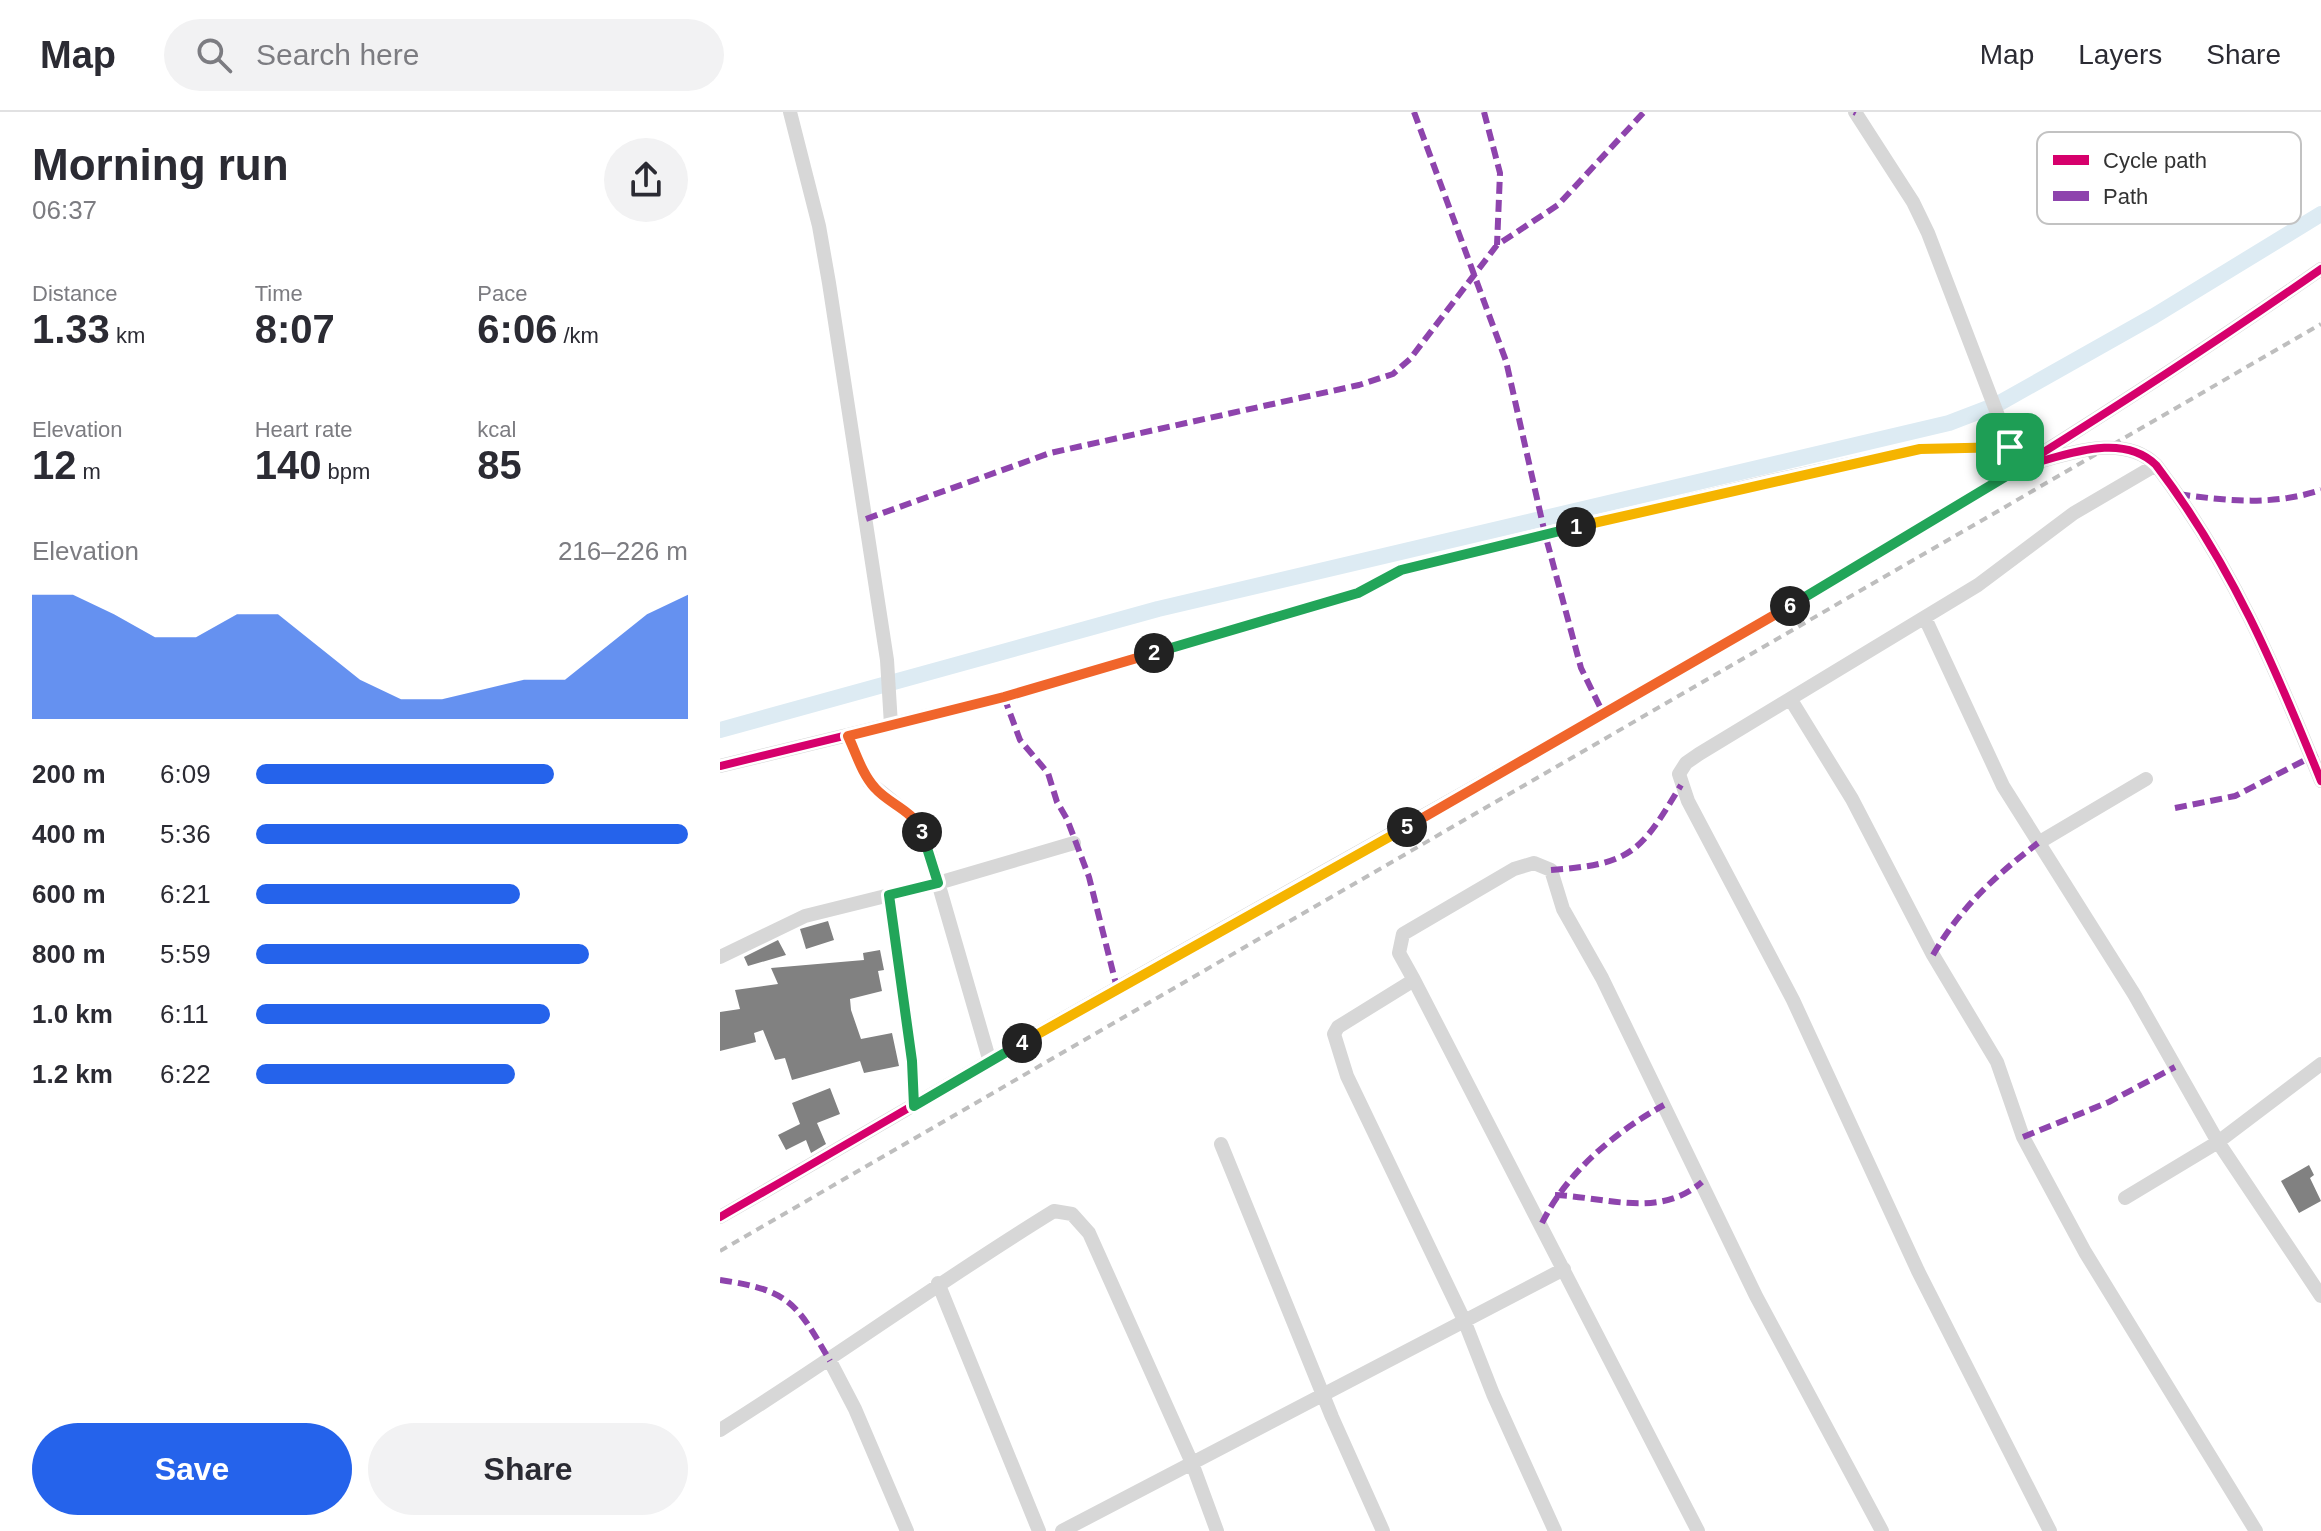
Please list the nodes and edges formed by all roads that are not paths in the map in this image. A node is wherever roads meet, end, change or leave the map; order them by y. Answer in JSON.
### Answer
{"nodes":[{"id":1,"x":790,"y":112,"type":"edge"},
{"id":2,"x":1855,"y":112,"type":"edge"},
{"id":3,"x":2321,"y":269,"type":"edge"},
{"id":4,"x":2010,"y":447,"type":"junction"},
{"id":5,"x":2156,"y":465,"type":"junction"},
{"id":6,"x":2023,"y":466,"type":"junction"},
{"id":7,"x":1925,"y":618,"type":"junction"},
{"id":8,"x":1791,"y":700,"type":"junction"},
{"id":9,"x":891,"y":725,"type":"junction"},
{"id":10,"x":848,"y":736,"type":"junction"},
{"id":11,"x":720,"y":766,"type":"edge"},
{"id":12,"x":2146,"y":779,"type":"dead end"},
{"id":13,"x":2321,"y":781,"type":"edge"},
{"id":14,"x":1074,"y":843,"type":"dead end"},
{"id":15,"x":2038,"y":843,"type":"junction"},
{"id":16,"x":938,"y":883,"type":"junction"},
{"id":17,"x":889,"y":895,"type":"junction"},
{"id":18,"x":720,"y":957,"type":"edge"},
{"id":19,"x":1414,"y":980,"type":"junction"},
{"id":20,"x":990,"y":1062,"type":"junction"},
{"id":21,"x":2321,"y":1064,"type":"edge"},
{"id":22,"x":914,"y":1106,"type":"junction"},
{"id":23,"x":2218,"y":1142,"type":"junction"},
{"id":24,"x":1221,"y":1144,"type":"dead end"},
{"id":25,"x":2125,"y":1198,"type":"dead end"},
{"id":26,"x":720,"y":1217,"type":"edge"},
{"id":27,"x":1564,"y":1269,"type":"junction"},
{"id":28,"x":938,"y":1283,"type":"junction"},
{"id":29,"x":2321,"y":1296,"type":"edge"},
{"id":30,"x":1464,"y":1320,"type":"junction"},
{"id":31,"x":830,"y":1361,"type":"junction"},
{"id":32,"x":1322,"y":1393,"type":"junction"},
{"id":33,"x":720,"y":1430,"type":"edge"},
{"id":34,"x":1192,"y":1463,"type":"junction"},
{"id":35,"x":907,"y":1531,"type":"edge"},
{"id":36,"x":1039,"y":1531,"type":"edge"},
{"id":37,"x":1062,"y":1531,"type":"edge"},
{"id":38,"x":1217,"y":1531,"type":"edge"},
{"id":39,"x":1383,"y":1531,"type":"edge"},
{"id":40,"x":1555,"y":1531,"type":"edge"},
{"id":41,"x":1698,"y":1531,"type":"edge"},
{"id":42,"x":1882,"y":1531,"type":"edge"},
{"id":43,"x":2050,"y":1531,"type":"edge"},
{"id":44,"x":2256,"y":1531,"type":"edge"}],
"edges":[{"from":1,"to":9,"type":"street"},
{"from":2,"to":4,"type":"street"},
{"from":3,"to":6,"type":"street"},
{"from":4,"to":6,"type":"street"},
{"from":4,"to":9,"type":"street"},
{"from":5,"to":6,"type":"street"},
{"from":5,"to":7,"type":"street"},
{"from":5,"to":13,"type":"street"},
{"from":6,"to":20,"type":"street"},
{"from":7,"to":8,"type":"street"},
{"from":7,"to":15,"type":"street"},
{"from":8,"to":43,"type":"street"},
{"from":8,"to":44,"type":"street"},
{"from":9,"to":10,"type":"street"},
{"from":10,"to":11,"type":"street"},
{"from":10,"to":16,"type":"street"},
{"from":12,"to":15,"type":"street"},
{"from":14,"to":16,"type":"street"},
{"from":15,"to":23,"type":"street"},
{"from":16,"to":17,"type":"street"},
{"from":16,"to":20,"type":"street"},
{"from":17,"to":18,"type":"street"},
{"from":17,"to":22,"type":"street"},
{"from":19,"to":27,"type":"street"},
{"from":19,"to":30,"type":"street"},
{"from":19,"to":42,"type":"street"},
{"from":20,"to":22,"type":"street"},
{"from":21,"to":23,"type":"street"},
{"from":22,"to":26,"type":"street"},
{"from":23,"to":25,"type":"street"},
{"from":23,"to":29,"type":"street"},
{"from":24,"to":32,"type":"street"},
{"from":27,"to":30,"type":"street"},
{"from":27,"to":41,"type":"street"},
{"from":28,"to":31,"type":"street"},
{"from":28,"to":34,"type":"street"},
{"from":28,"to":36,"type":"street"},
{"from":30,"to":32,"type":"street"},
{"from":30,"to":40,"type":"street"},
{"from":31,"to":33,"type":"street"},
{"from":31,"to":35,"type":"street"},
{"from":32,"to":34,"type":"street"},
{"from":32,"to":39,"type":"street"},
{"from":34,"to":37,"type":"street"},
{"from":34,"to":38,"type":"street"}]}
